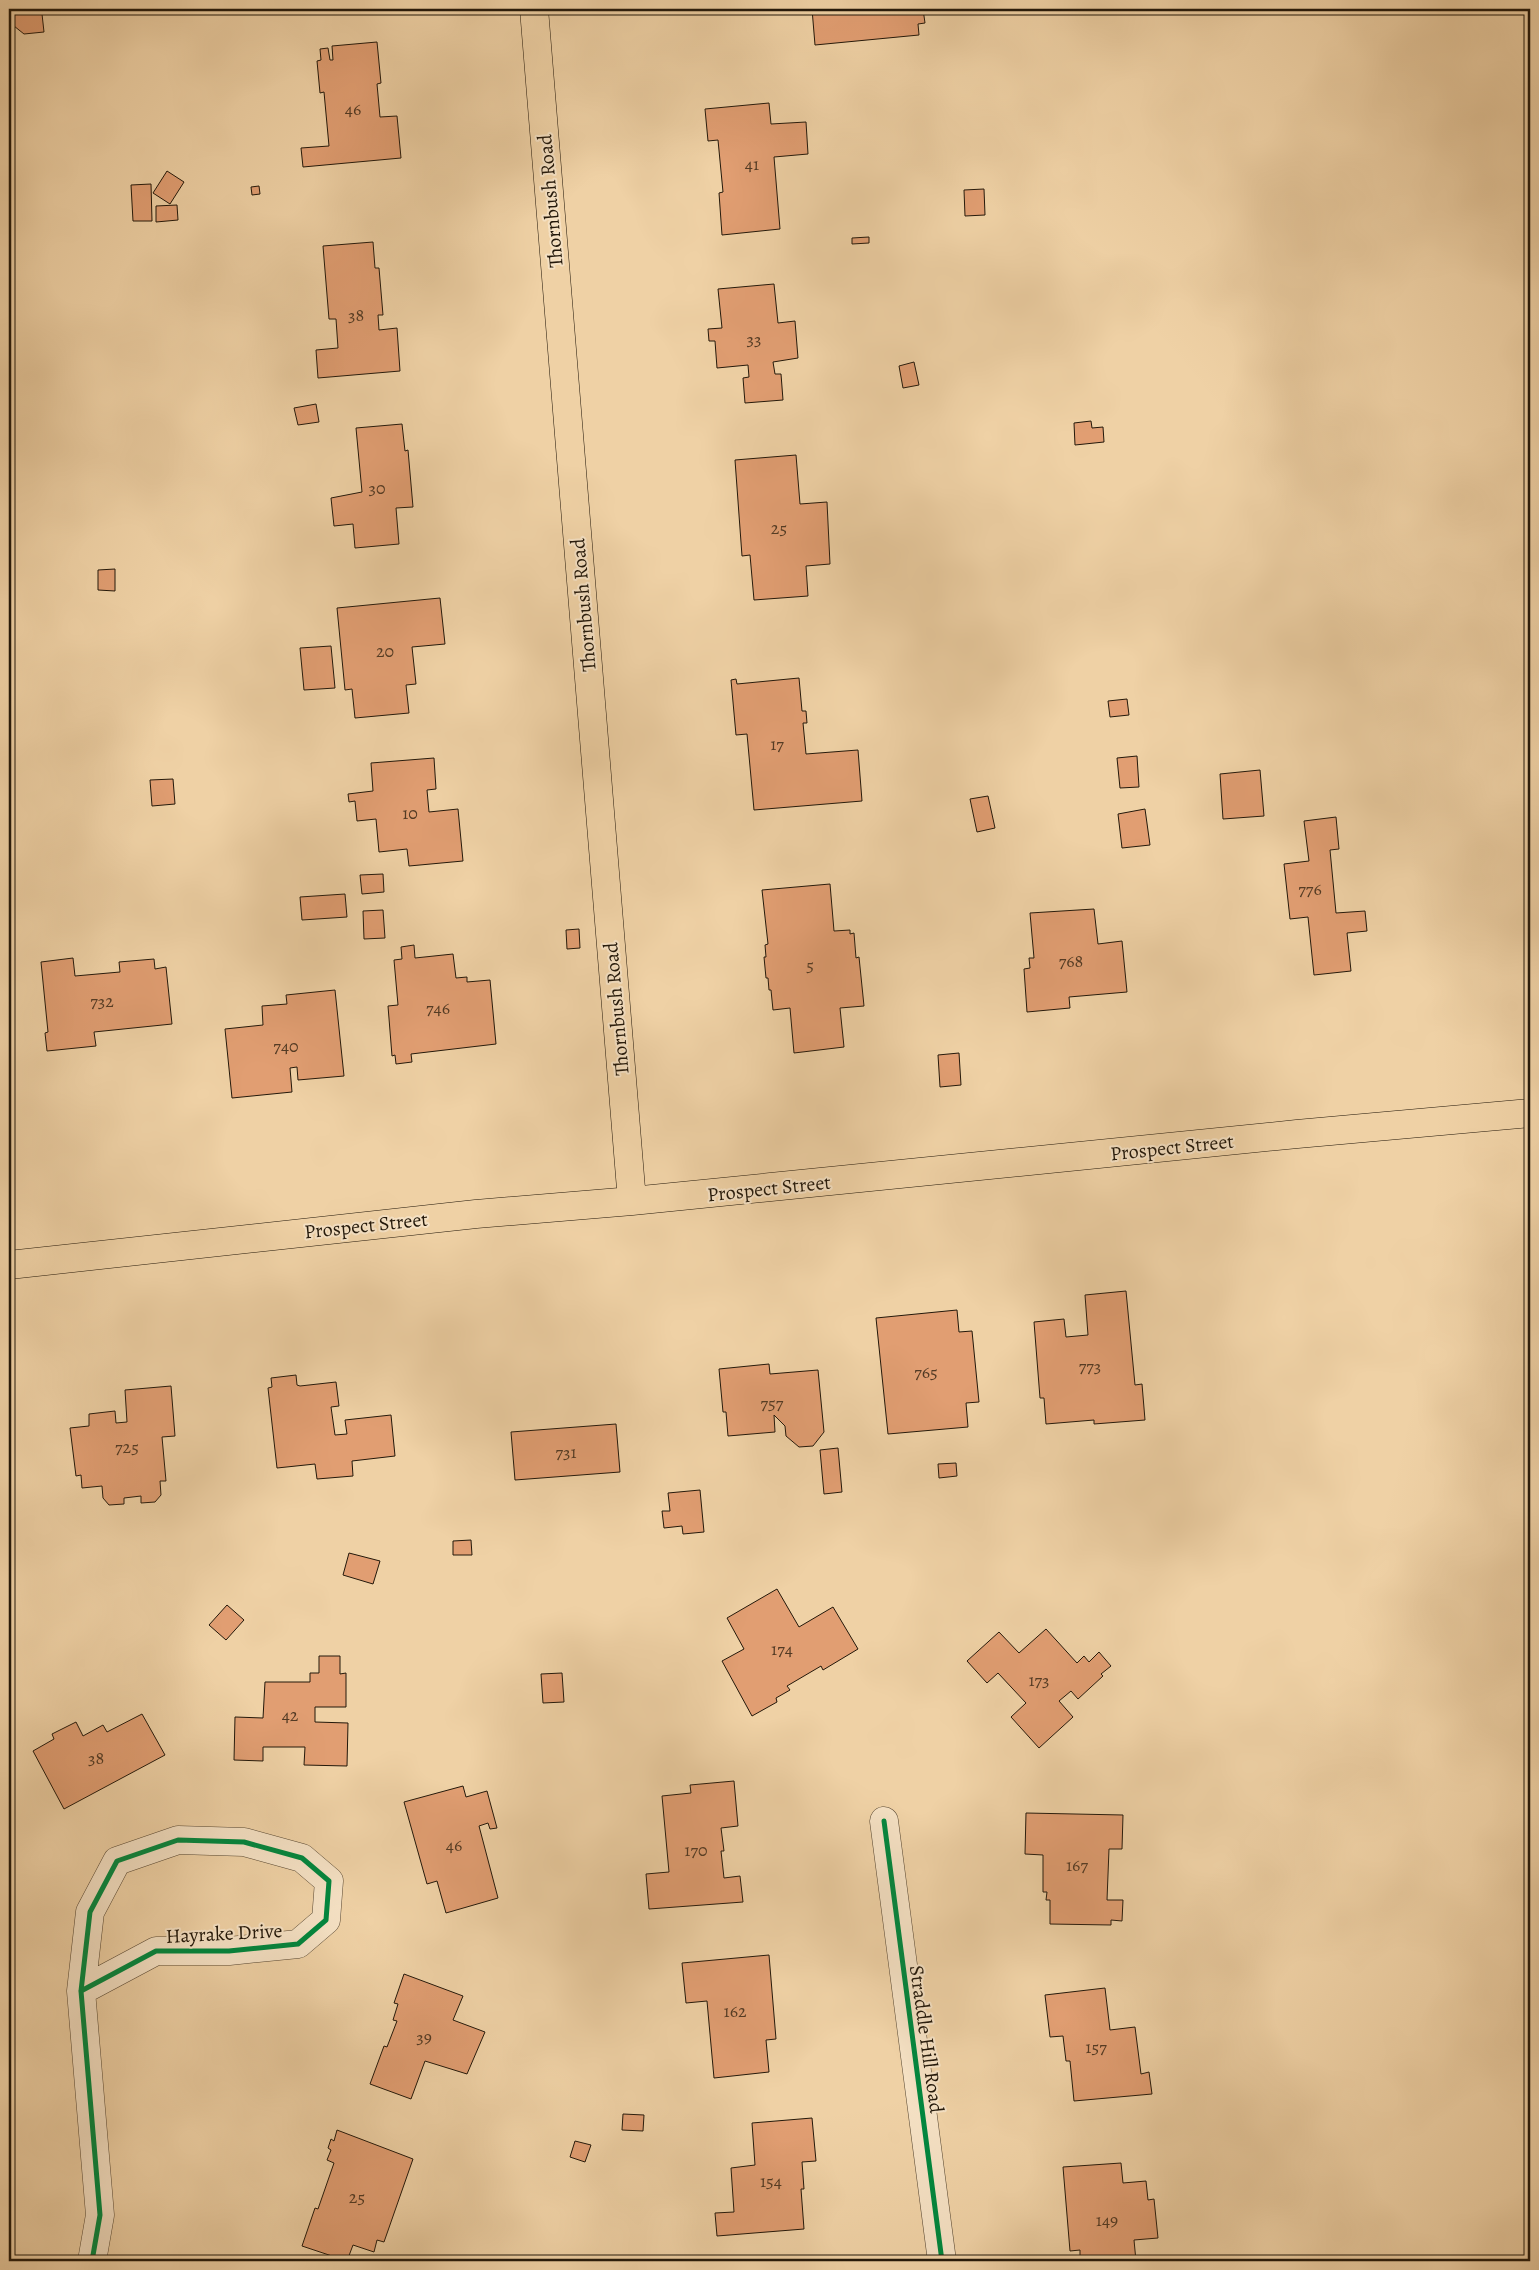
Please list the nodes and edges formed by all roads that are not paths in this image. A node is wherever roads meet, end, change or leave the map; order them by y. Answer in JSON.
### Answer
{"nodes":[{"id":1,"x":534,"y":9,"type":"edge"},
{"id":2,"x":1530,"y":1113,"type":"edge"},
{"id":3,"x":632,"y":1201,"type":"junction"},
{"id":4,"x":9,"y":1265,"type":"edge"},
{"id":5,"x":884,"y":1820,"type":"dead end"},
{"id":6,"x":81,"y":1991,"type":"junction"},
{"id":7,"x":92,"y":2261,"type":"edge"},
{"id":8,"x":942,"y":2261,"type":"edge"}],
"edges":[{"from":1,"to":3,"type":"main road","name":"Thornbush Road"},
{"from":2,"to":3,"type":"main road","name":"Prospect Street"},
{"from":3,"to":4,"type":"main road","name":"Prospect Street"},
{"from":5,"to":8,"type":"street","name":"Straddle Hill Road"},
{"from":6,"to":6,"type":"street","name":"Hayrake Drive"},
{"from":6,"to":7,"type":"street","name":"Hayrake Drive"}]}
